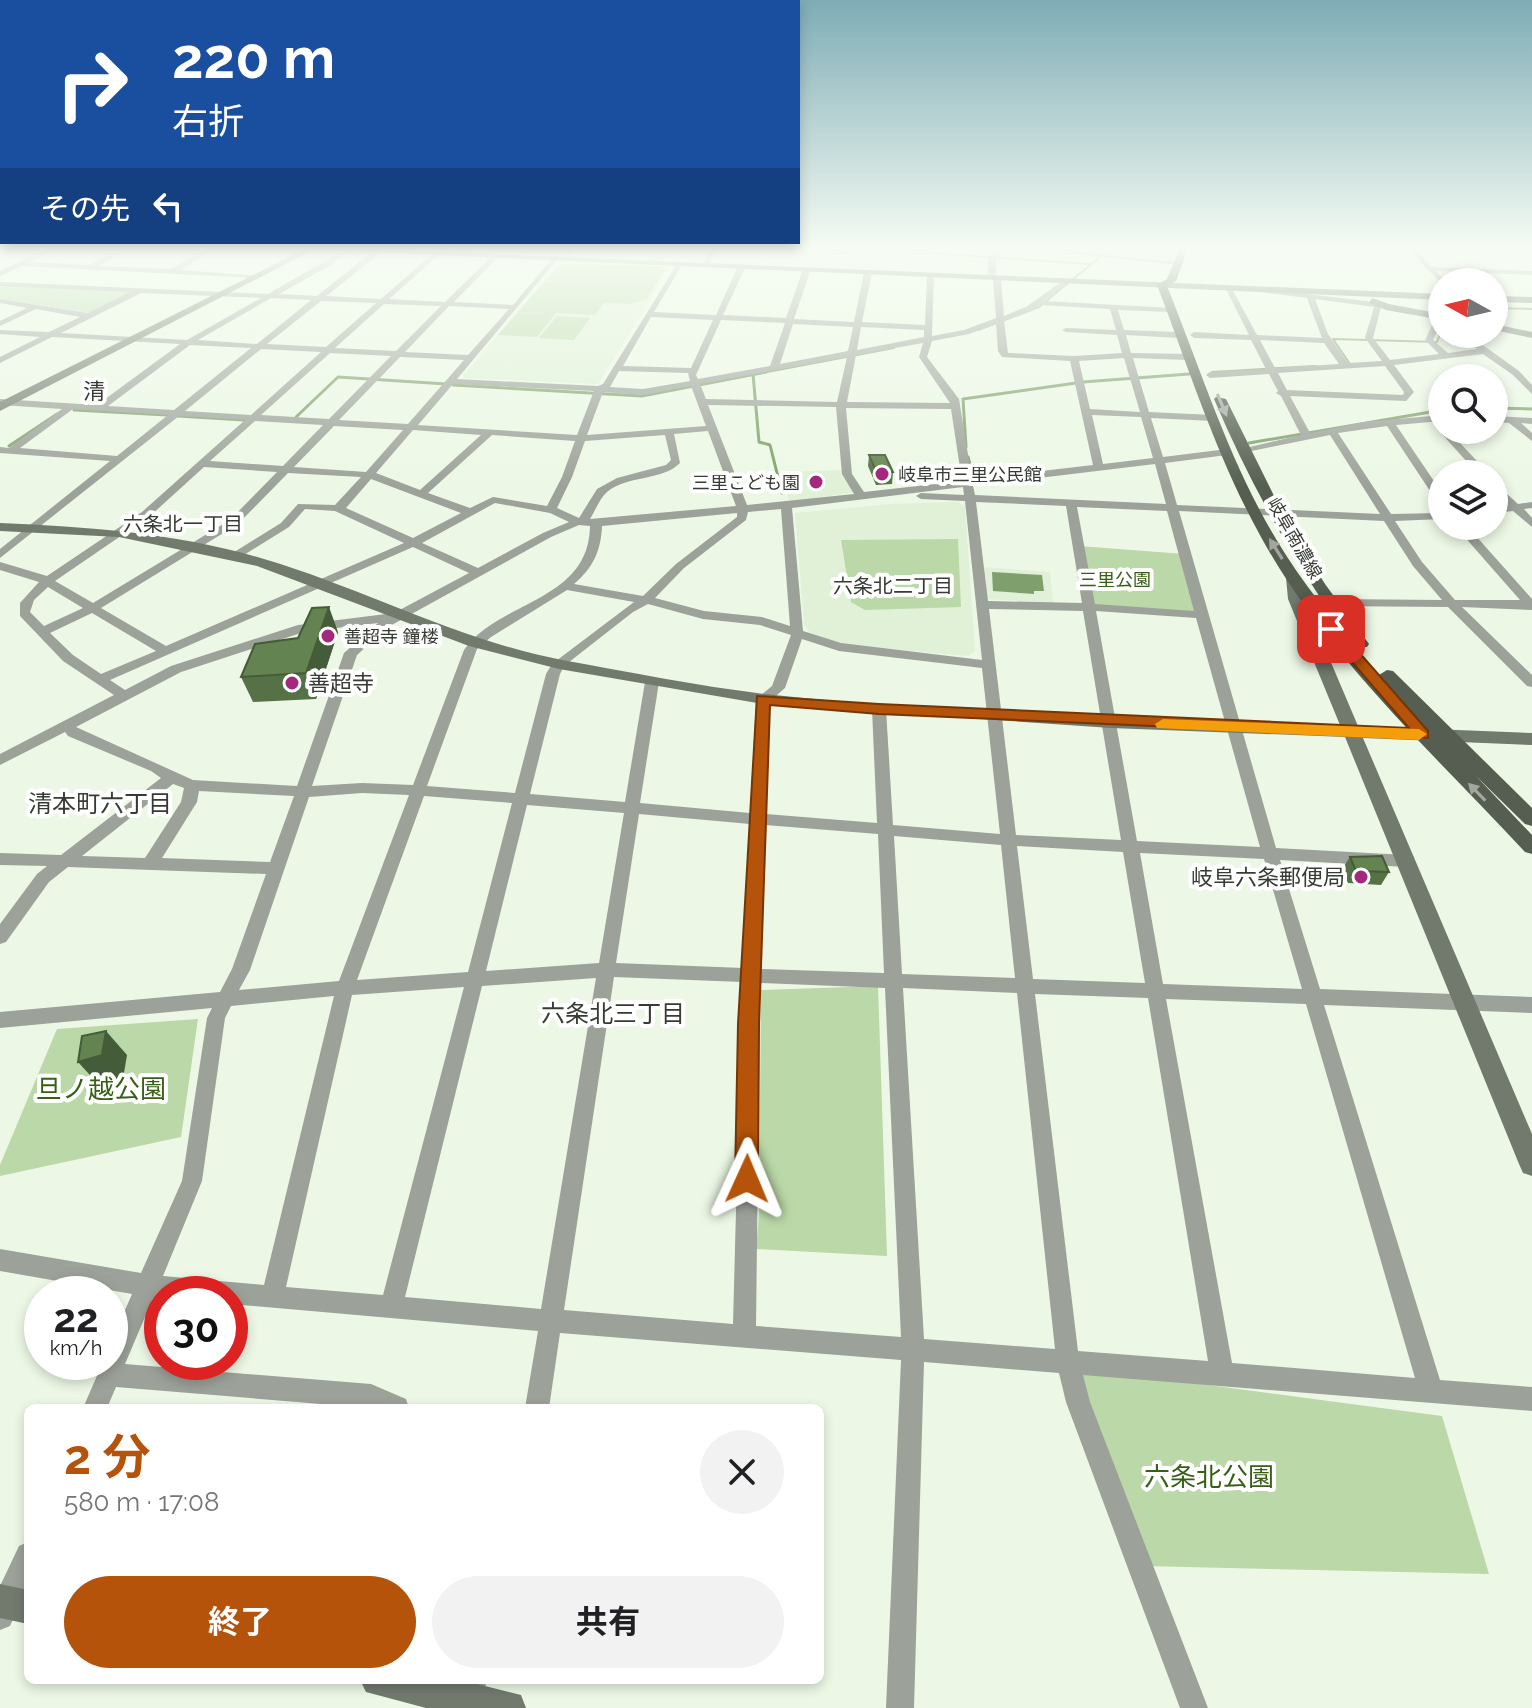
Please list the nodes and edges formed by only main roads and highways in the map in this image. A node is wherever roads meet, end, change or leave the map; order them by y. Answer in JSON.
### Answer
{"nodes":[{"id":1,"x":155,"y":328,"type":"edge"},
{"id":2,"x":1181,"y":328,"type":"edge"},
{"id":3,"x":1184,"y":328,"type":"edge"},
{"id":4,"x":1508,"y":330,"type":"edge"},
{"id":5,"x":1186,"y":335,"type":"junction"},
{"id":6,"x":1532,"y":335,"type":"edge"},
{"id":7,"x":3,"y":404,"type":"edge"},
{"id":8,"x":1234,"y":451,"type":"junction"},
{"id":9,"x":1264,"y":513,"type":"junction"},
{"id":10,"x":0,"y":527,"type":"edge"},
{"id":11,"x":1293,"y":578,"type":"junction"},
{"id":12,"x":1351,"y":732,"type":"junction"},
{"id":13,"x":1422,"y":734,"type":"junction"},
{"id":14,"x":1444,"y":735,"type":"junction"},
{"id":15,"x":1532,"y":739,"type":"edge"},
{"id":16,"x":1532,"y":819,"type":"edge"},
{"id":17,"x":1532,"y":847,"type":"edge"},
{"id":18,"x":1532,"y":1164,"type":"edge"},
{"id":19,"x":401,"y":1684,"type":"edge"},
{"id":20,"x":469,"y":1696,"type":"edge"},
{"id":21,"x":508,"y":1708,"type":"edge"}],
"edges":[{"from":1,"to":7,"type":"main road"},
{"from":2,"to":5,"type":"main road","name":"岐阜南濃線"},
{"from":3,"to":5,"type":"main road","name":"岐阜南濃線"},
{"from":4,"to":6,"type":"main road"},
{"from":5,"to":8,"type":"main road","name":"岐阜南濃線","one_way":true},
{"from":5,"to":8,"type":"main road","name":"岐阜南濃線"},
{"from":8,"to":9,"type":"main road","name":"岐阜南濃線"},
{"from":11,"to":9,"type":"main road","name":"岐阜南濃線","one_way":true},
{"from":9,"to":14,"type":"main road","name":"岐阜南濃線"},
{"from":10,"to":12,"type":"main road"},
{"from":11,"to":12,"type":"main road"},
{"from":11,"to":13,"type":"main road","name":"岐阜南濃線"},
{"from":12,"to":13,"type":"main road"},
{"from":12,"to":18,"type":"main road"},
{"from":13,"to":14,"type":"main road"},
{"from":17,"to":13,"type":"main road","name":"岐阜南濃線","one_way":true},
{"from":14,"to":15,"type":"main road"},
{"from":14,"to":16,"type":"main road","name":"岐阜南濃線"},
{"from":19,"to":20,"type":"main road"},
{"from":20,"to":21,"type":"main road"}]}
